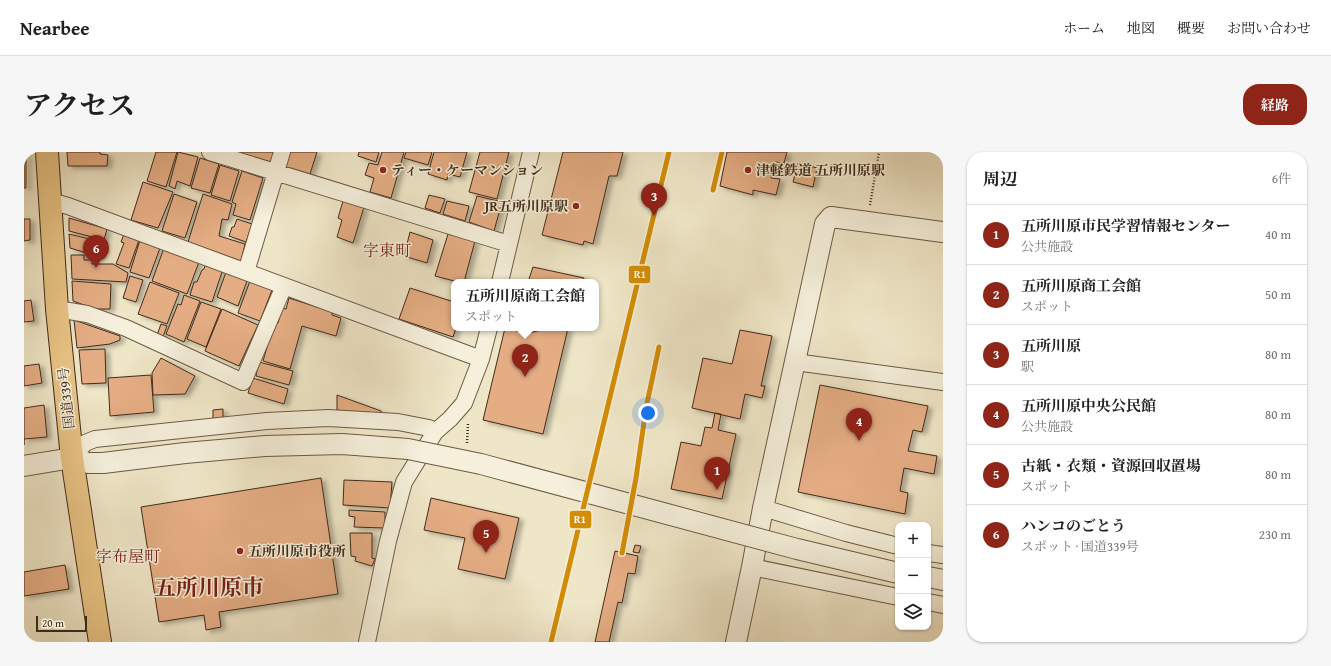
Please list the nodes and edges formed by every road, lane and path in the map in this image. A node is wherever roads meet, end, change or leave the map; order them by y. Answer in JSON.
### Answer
{"nodes":[{"id":1,"x":47,"y":152,"type":"edge"},
{"id":2,"x":210,"y":152,"type":"edge"},
{"id":3,"x":282,"y":152,"type":"edge"},
{"id":4,"x":531,"y":152,"type":"edge"},
{"id":5,"x":879,"y":152,"type":"edge"},
{"id":6,"x":276,"y":172,"type":"junction"},
{"id":7,"x":50,"y":201,"type":"junction"},
{"id":8,"x":867,"y":222,"type":"junction"},
{"id":9,"x":943,"y":232,"type":"edge"},
{"id":10,"x":509,"y":244,"type":"junction"},
{"id":11,"x":246,"y":272,"type":"junction"},
{"id":12,"x":501,"y":279,"type":"edge"},
{"id":13,"x":284,"y":286,"type":"junction"},
{"id":14,"x":57,"y":309,"type":"junction"},
{"id":15,"x":487,"y":331,"type":"edge"},
{"id":16,"x":481,"y":359,"type":"junction"},
{"id":17,"x":795,"y":362,"type":"junction"},
{"id":18,"x":943,"y":382,"type":"edge"},
{"id":19,"x":468,"y":422,"type":"dead end"},
{"id":20,"x":435,"y":432,"type":"junction"},
{"id":21,"x":467,"y":450,"type":"dead end"},
{"id":22,"x":72,"y":458,"type":"junction"},
{"id":23,"x":24,"y":466,"type":"edge"},
{"id":24,"x":763,"y":508,"type":"junction"},
{"id":25,"x":895,"y":545,"type":"edge"},
{"id":26,"x":931,"y":553,"type":"edge"},
{"id":27,"x":943,"y":555,"type":"edge"},
{"id":28,"x":752,"y":567,"type":"junction"},
{"id":29,"x":895,"y":571,"type":"edge"},
{"id":30,"x":931,"y":578,"type":"edge"},
{"id":31,"x":943,"y":580,"type":"edge"},
{"id":32,"x":895,"y":596,"type":"edge"},
{"id":33,"x":931,"y":603,"type":"edge"},
{"id":34,"x":943,"y":605,"type":"edge"},
{"id":35,"x":100,"y":642,"type":"edge"},
{"id":36,"x":367,"y":642,"type":"edge"},
{"id":37,"x":736,"y":642,"type":"edge"}],
"edges":[{"from":1,"to":7,"type":"highway","name":"国道339号"},
{"from":2,"to":6,"type":"street"},
{"from":3,"to":6,"type":"street"},
{"from":4,"to":10,"type":"street"},
{"from":5,"to":8,"type":"path"},
{"from":6,"to":10,"type":"street"},
{"from":6,"to":11,"type":"street"},
{"from":7,"to":11,"type":"street"},
{"from":7,"to":14,"type":"highway","name":"国道339号"},
{"from":8,"to":9,"type":"street"},
{"from":8,"to":17,"type":"street"},
{"from":10,"to":12,"type":"street"},
{"from":11,"to":13,"type":"street"},
{"from":13,"to":14,"type":"street"},
{"from":13,"to":16,"type":"street"},
{"from":14,"to":22,"type":"highway","name":"国道339号"},
{"from":15,"to":16,"type":"street"},
{"from":16,"to":20,"type":"street"},
{"from":17,"to":18,"type":"street"},
{"from":17,"to":24,"type":"street"},
{"from":19,"to":21,"type":"path"},
{"from":20,"to":22,"type":"street"},
{"from":20,"to":36,"type":"street"},
{"from":22,"to":23,"type":"street"},
{"from":22,"to":29,"type":"street","bridge":true},
{"from":22,"to":35,"type":"highway","name":"国道339号"},
{"from":24,"to":25,"type":"street"},
{"from":24,"to":28,"type":"street"},
{"from":26,"to":27,"type":"street"},
{"from":28,"to":32,"type":"street"},
{"from":28,"to":37,"type":"street"},
{"from":30,"to":31,"type":"street"},
{"from":33,"to":34,"type":"street"}]}
